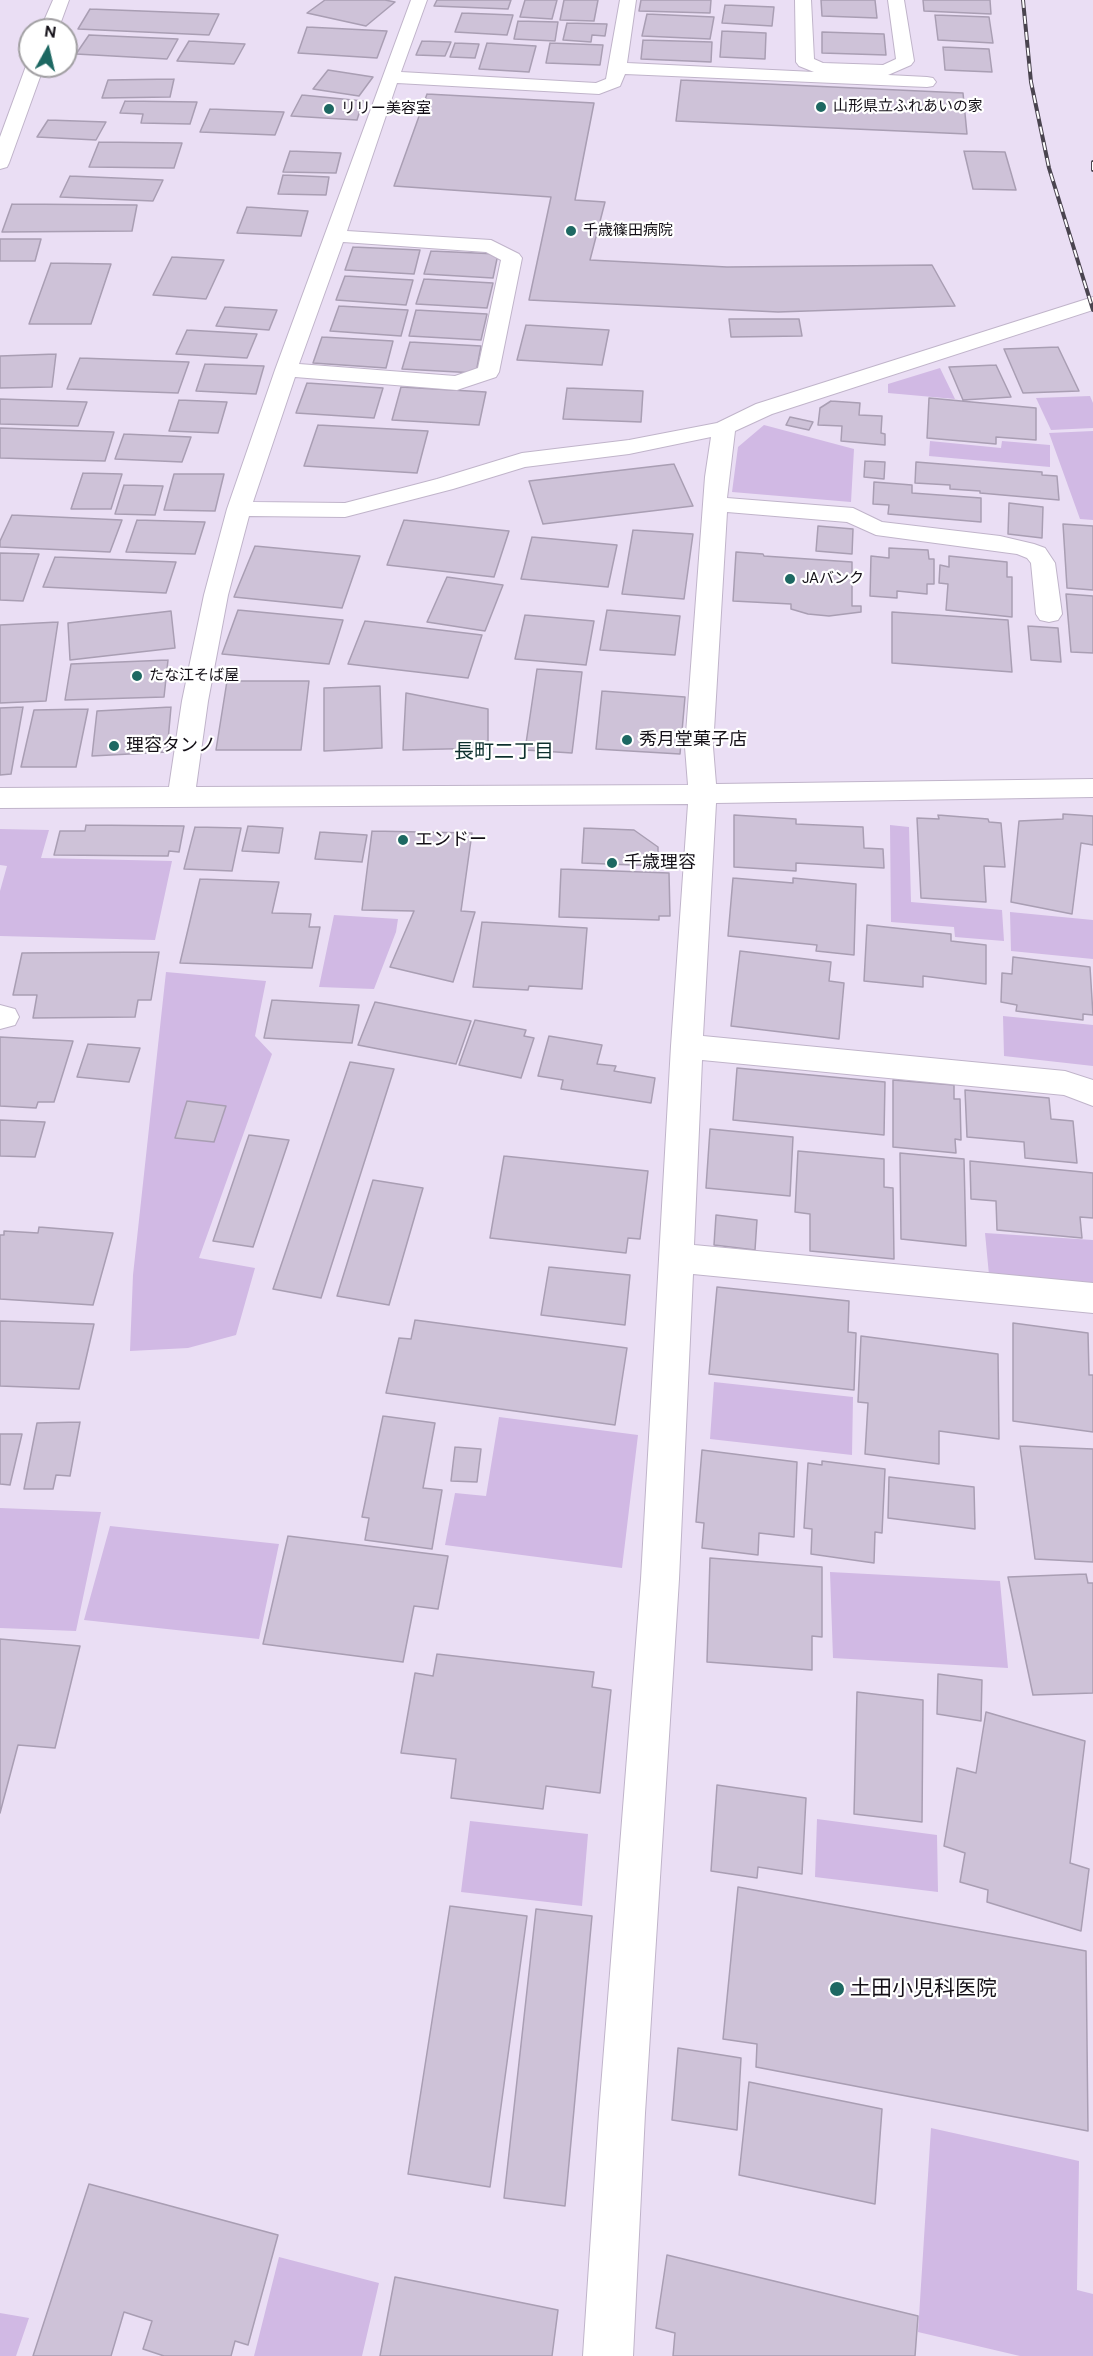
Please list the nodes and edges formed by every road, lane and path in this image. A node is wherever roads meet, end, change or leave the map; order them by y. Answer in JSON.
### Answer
{"nodes":[{"id":1,"x":61,"y":0,"type":"edge"},
{"id":2,"x":419,"y":0,"type":"edge"},
{"id":3,"x":628,"y":0,"type":"edge"},
{"id":4,"x":803,"y":0,"type":"edge"},
{"id":5,"x":897,"y":0,"type":"edge"},
{"id":6,"x":54,"y":18,"type":"edge"},
{"id":7,"x":617,"y":68,"type":"junction"},
{"id":8,"x":390,"y":77,"type":"junction"},
{"id":9,"x":32,"y":78,"type":"edge"},
{"id":10,"x":927,"y":82,"type":"dead end"},
{"id":11,"x":0,"y":163,"type":"edge"},
{"id":12,"x":335,"y":236,"type":"junction"},
{"id":13,"x":1093,"y":303,"type":"edge"},
{"id":14,"x":286,"y":370,"type":"junction"},
{"id":15,"x":724,"y":428,"type":"junction"},
{"id":16,"x":716,"y":504,"type":"junction"},
{"id":17,"x":239,"y":509,"type":"junction"},
{"id":18,"x":1049,"y":614,"type":"dead end"},
{"id":19,"x":1093,"y":788,"type":"edge"},
{"id":20,"x":703,"y":794,"type":"junction"},
{"id":21,"x":0,"y":798,"type":"edge"},
{"id":22,"x":181,"y":798,"type":"junction"},
{"id":23,"x":687,"y":1046,"type":"junction"},
{"id":24,"x":1093,"y":1093,"type":"edge"},
{"id":25,"x":677,"y":1258,"type":"junction"},
{"id":26,"x":1093,"y":1298,"type":"edge"},
{"id":27,"x":608,"y":2356,"type":"edge"}],
"edges":[{"from":1,"to":6,"type":"street"},
{"from":2,"to":8,"type":"street"},
{"from":3,"to":7,"type":"street"},
{"from":4,"to":5,"type":"street"},
{"from":7,"to":8,"type":"street"},
{"from":7,"to":10,"type":"street"},
{"from":8,"to":12,"type":"street"},
{"from":9,"to":11,"type":"street"},
{"from":12,"to":14,"type":"street"},
{"from":12,"to":14,"type":"street"},
{"from":13,"to":15,"type":"street"},
{"from":14,"to":17,"type":"street"},
{"from":15,"to":16,"type":"street"},
{"from":15,"to":17,"type":"street"},
{"from":16,"to":18,"type":"street"},
{"from":16,"to":20,"type":"street"},
{"from":17,"to":22,"type":"street"},
{"from":19,"to":20,"type":"street"},
{"from":20,"to":22,"type":"street"},
{"from":20,"to":23,"type":"street"},
{"from":21,"to":22,"type":"street"},
{"from":23,"to":24,"type":"street"},
{"from":23,"to":25,"type":"street"},
{"from":25,"to":26,"type":"street"},
{"from":25,"to":27,"type":"street"}]}
